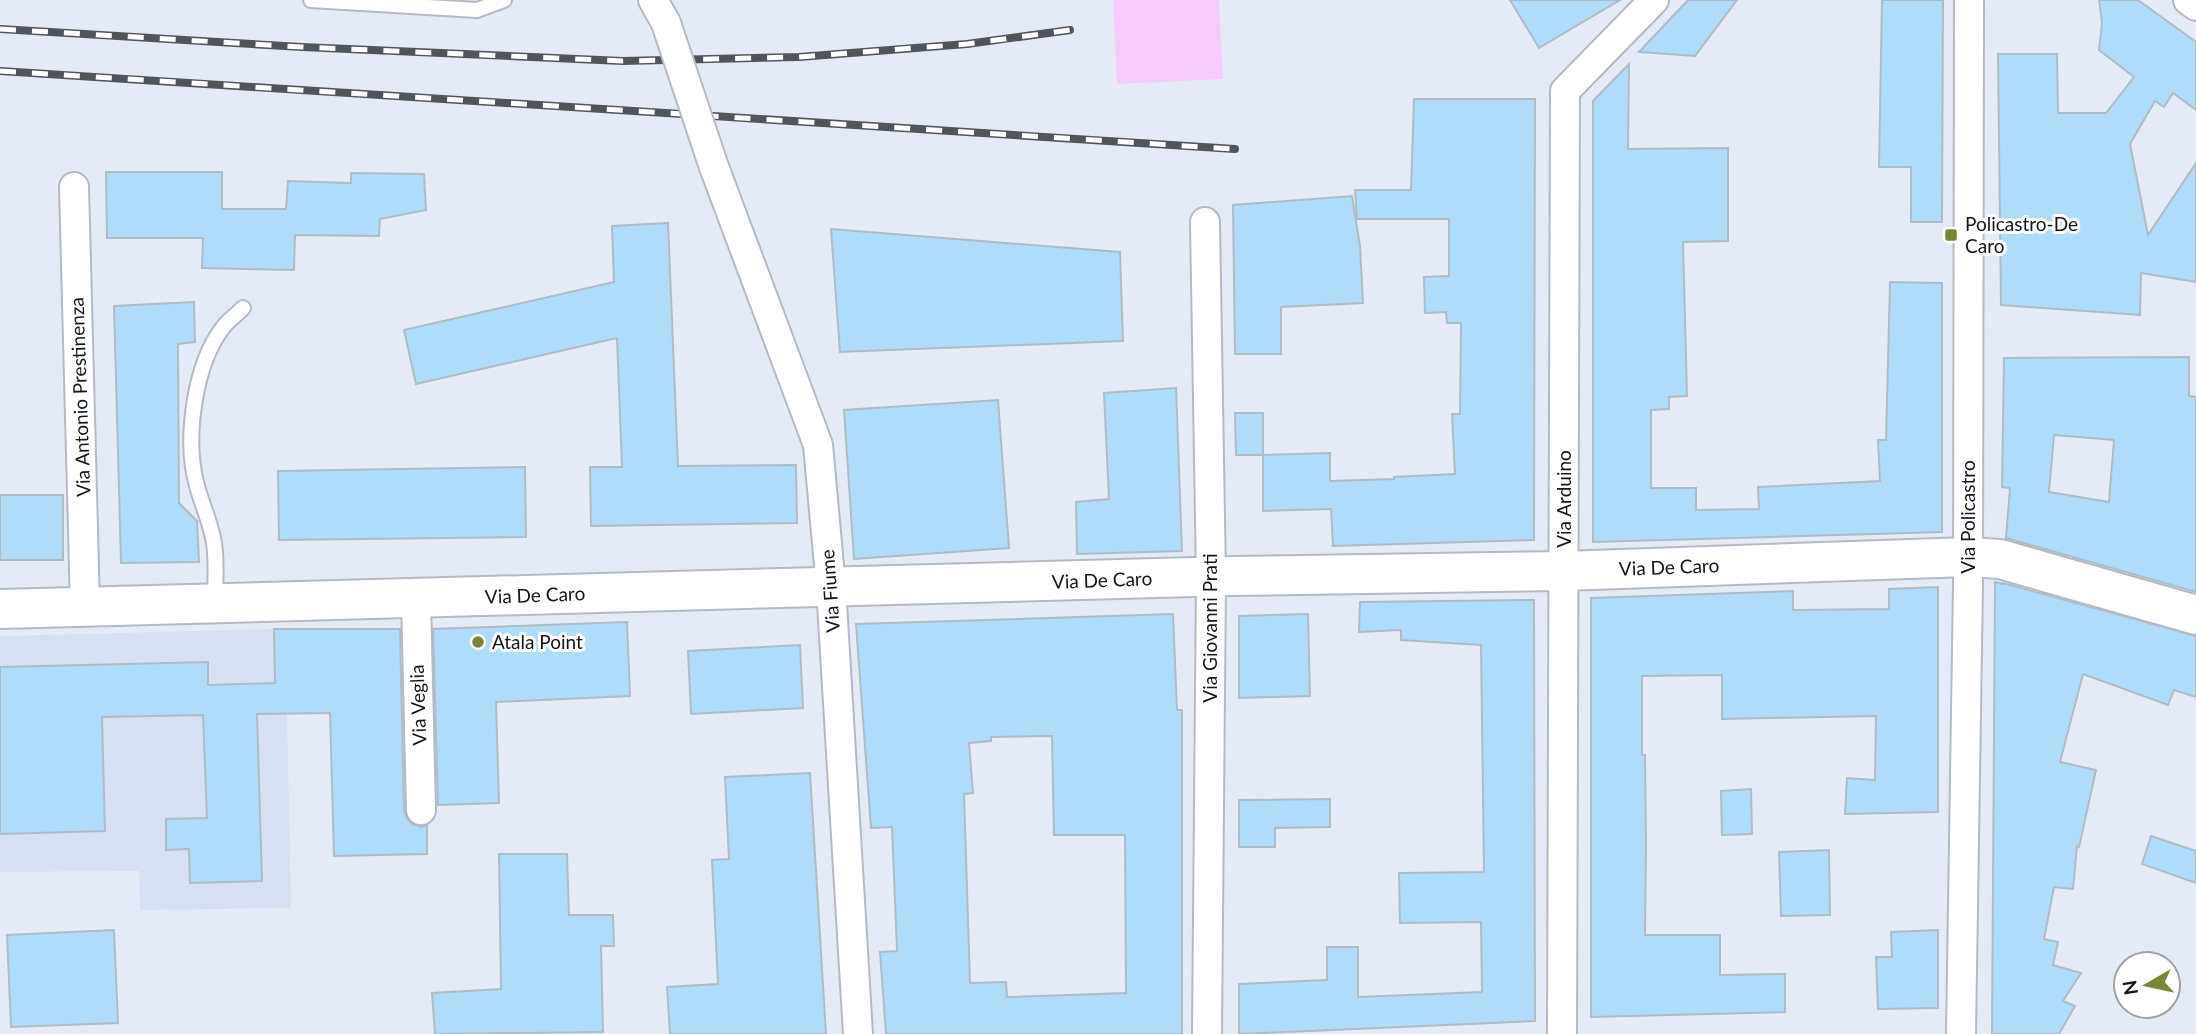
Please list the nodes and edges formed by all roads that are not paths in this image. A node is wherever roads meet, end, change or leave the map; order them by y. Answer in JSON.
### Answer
{"nodes":[{"id":1,"x":311,"y":0,"type":"edge"},
{"id":2,"x":504,"y":0,"type":"edge"},
{"id":3,"x":1654,"y":0,"type":"edge"},
{"id":4,"x":1969,"y":0,"type":"edge"},
{"id":5,"x":2188,"y":0,"type":"edge"},
{"id":6,"x":2196,"y":6,"type":"edge"},
{"id":7,"x":660,"y":8,"type":"edge"},
{"id":8,"x":74,"y":187,"type":"dead end"},
{"id":9,"x":1205,"y":222,"type":"dead end"},
{"id":10,"x":243,"y":308,"type":"dead end"},
{"id":11,"x":1968,"y":557,"type":"junction"},
{"id":12,"x":1563,"y":571,"type":"junction"},
{"id":13,"x":1211,"y":577,"type":"junction"},
{"id":14,"x":831,"y":587,"type":"junction"},
{"id":15,"x":415,"y":599,"type":"junction"},
{"id":16,"x":215,"y":603,"type":"junction"},
{"id":17,"x":85,"y":607,"type":"junction"},
{"id":18,"x":0,"y":609,"type":"edge"},
{"id":19,"x":2196,"y":615,"type":"edge"},
{"id":20,"x":421,"y":810,"type":"dead end"},
{"id":21,"x":858,"y":1034,"type":"edge"},
{"id":22,"x":1206,"y":1034,"type":"edge"},
{"id":23,"x":1562,"y":1034,"type":"edge"},
{"id":24,"x":1961,"y":1034,"type":"edge"}],
"edges":[{"from":1,"to":2,"type":"lane"},
{"from":3,"to":12,"type":"street","name":"Via Arduino"},
{"from":4,"to":11,"type":"street","name":"Via Policastro"},
{"from":5,"to":6,"type":"street"},
{"from":7,"to":14,"type":"street","name":"Via Fiume","bridge":true},
{"from":8,"to":17,"type":"street","name":"Via Antonio Prestinenza"},
{"from":9,"to":13,"type":"street","name":"Via Giovanni Prati"},
{"from":10,"to":16,"type":"lane"},
{"from":11,"to":12,"type":"main road","name":"Via De Caro"},
{"from":11,"to":19,"type":"main road","name":"Via De Caro"},
{"from":11,"to":24,"type":"street","name":"Via Policastro"},
{"from":12,"to":13,"type":"main road","name":"Via De Caro"},
{"from":12,"to":23,"type":"street","name":"Via Arduino"},
{"from":13,"to":14,"type":"main road","name":"Via De Caro"},
{"from":13,"to":22,"type":"street","name":"Via Giovanni Prati"},
{"from":14,"to":15,"type":"main road","name":"Via De Caro"},
{"from":14,"to":21,"type":"street","name":"Via Fiume"},
{"from":15,"to":16,"type":"main road","name":"Via De Caro"},
{"from":15,"to":20,"type":"street","name":"Via Veglia"},
{"from":16,"to":17,"type":"main road","name":"Via De Caro"},
{"from":17,"to":18,"type":"main road","name":"Via De Caro"}]}
